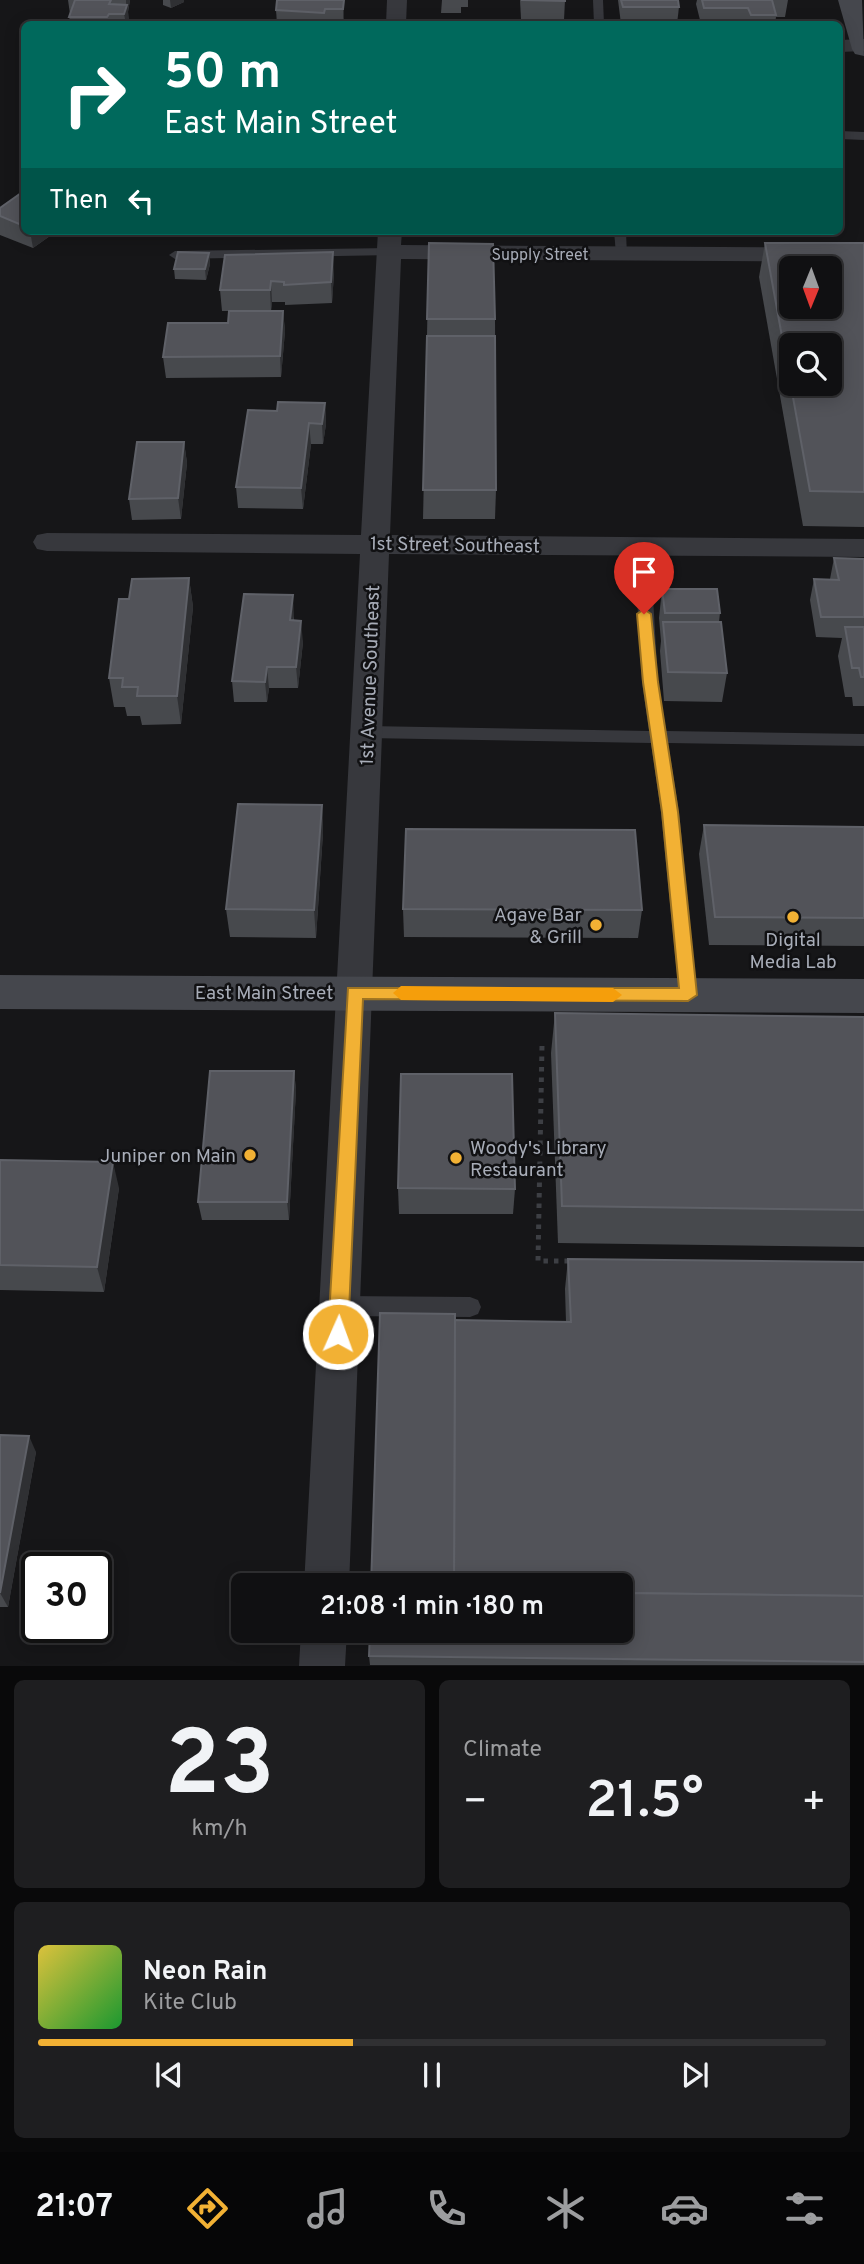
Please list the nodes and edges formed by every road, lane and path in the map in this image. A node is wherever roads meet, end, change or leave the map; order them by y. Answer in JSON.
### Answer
{"nodes":[{"id":1,"x":397,"y":0,"type":"edge"},
{"id":2,"x":598,"y":0,"type":"edge"},
{"id":3,"x":850,"y":0,"type":"edge"},
{"id":4,"x":396,"y":21,"type":"edge"},
{"id":5,"x":599,"y":21,"type":"edge"},
{"id":6,"x":858,"y":47,"type":"edge"},
{"id":7,"x":843,"y":135,"type":"edge"},
{"id":8,"x":864,"y":135,"type":"edge"},
{"id":9,"x":390,"y":242,"type":"edge"},
{"id":10,"x":621,"y":243,"type":"edge"},
{"id":11,"x":175,"y":255,"type":"edge"},
{"id":12,"x":864,"y":255,"type":"edge"},
{"id":13,"x":47,"y":541,"type":"dead end"},
{"id":14,"x":375,"y":542,"type":"junction"},
{"id":15,"x":642,"y":547,"type":"junction"},
{"id":16,"x":864,"y":548,"type":"edge"},
{"id":17,"x":367,"y":732,"type":"junction"},
{"id":18,"x":658,"y":737,"type":"junction"},
{"id":19,"x":864,"y":740,"type":"edge"},
{"id":20,"x":0,"y":992,"type":"edge"},
{"id":21,"x":354,"y":992,"type":"junction"},
{"id":22,"x":688,"y":995,"type":"junction"},
{"id":23,"x":864,"y":996,"type":"edge"},
{"id":24,"x":542,"y":1046,"type":"dead end"},
{"id":25,"x":579,"y":1261,"type":"edge"},
{"id":26,"x":339,"y":1306,"type":"junction"},
{"id":27,"x":470,"y":1307,"type":"dead end"},
{"id":28,"x":327,"y":1573,"type":"edge"},
{"id":29,"x":323,"y":1643,"type":"edge"},
{"id":30,"x":322,"y":1665,"type":"edge"}],
"edges":[{"from":1,"to":4,"type":"street"},
{"from":2,"to":5,"type":"lane"},
{"from":3,"to":6,"type":"main road"},
{"from":7,"to":8,"type":"lane"},
{"from":9,"to":10,"type":"street","name":"Supply Street"},
{"from":9,"to":11,"type":"lane","name":"Supply Street"},
{"from":9,"to":14,"type":"street","name":"1st Avenue Southeast"},
{"from":10,"to":12,"type":"street","name":"Supply Street"},
{"from":13,"to":14,"type":"street","name":"1st Street Southeast"},
{"from":14,"to":15,"type":"street","name":"1st Street Southeast"},
{"from":14,"to":17,"type":"street","name":"1st Avenue Southeast"},
{"from":15,"to":16,"type":"street","name":"1st Street Southeast"},
{"from":15,"to":18,"type":"lane"},
{"from":17,"to":18,"type":"lane"},
{"from":17,"to":21,"type":"street","name":"1st Avenue Southeast"},
{"from":18,"to":19,"type":"lane"},
{"from":18,"to":22,"type":"lane"},
{"from":20,"to":21,"type":"main road","name":"East Main Street"},
{"from":21,"to":22,"type":"main road","name":"East Main Street"},
{"from":21,"to":26,"type":"street","name":"1st Avenue Southeast"},
{"from":22,"to":23,"type":"main road","name":"East Main Street"},
{"from":24,"to":25,"type":"path"},
{"from":26,"to":27,"type":"lane"},
{"from":26,"to":28,"type":"street","name":"1st Avenue Southeast"},
{"from":29,"to":30,"type":"street"}]}
